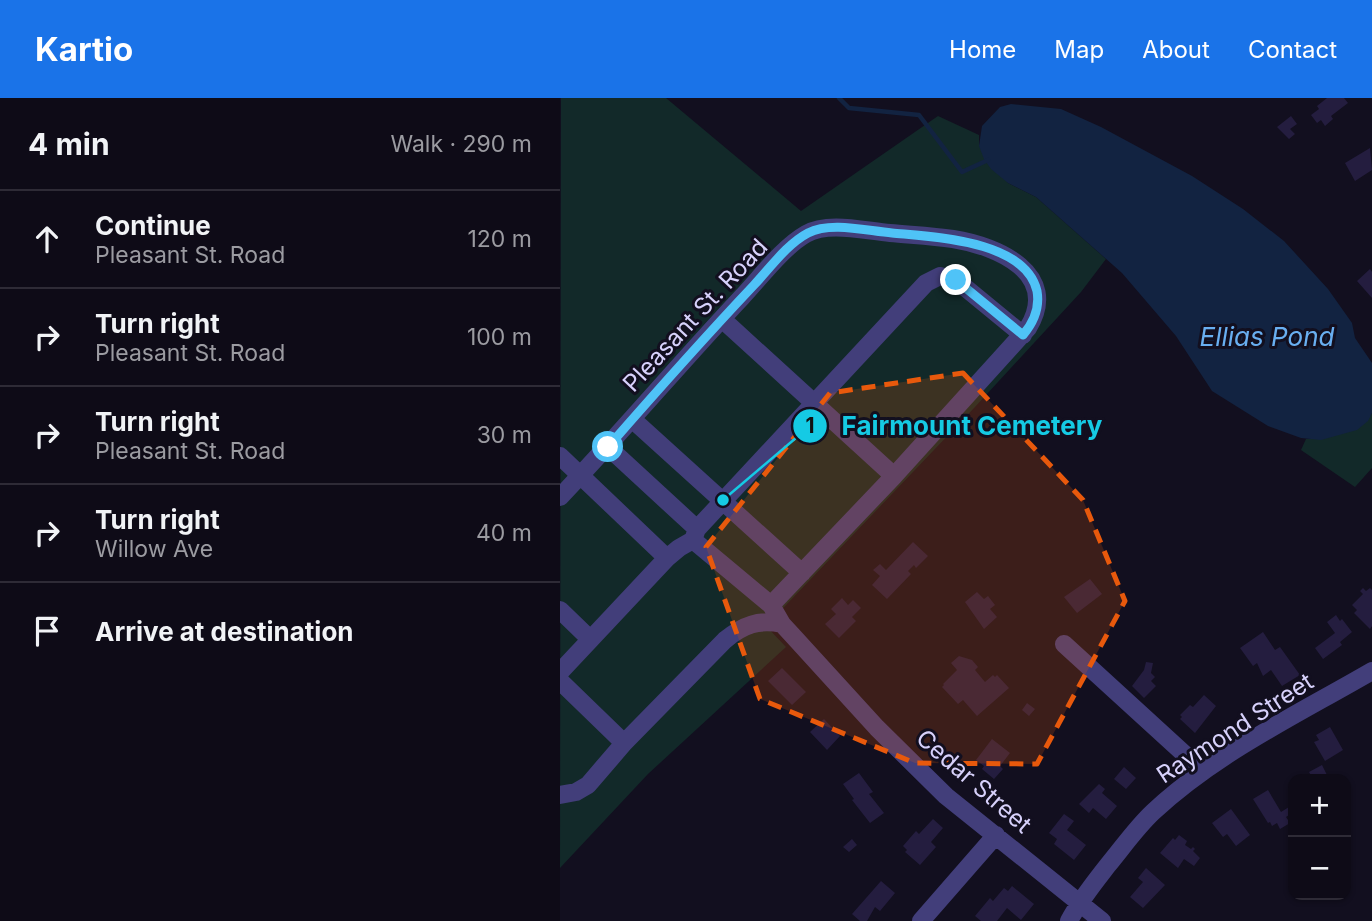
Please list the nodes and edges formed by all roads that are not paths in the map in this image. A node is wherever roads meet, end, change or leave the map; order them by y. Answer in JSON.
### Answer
{"nodes":[{"id":1,"x":722,"y":319,"type":"junction"},
{"id":2,"x":1023,"y":335,"type":"junction"},
{"id":3,"x":813,"y":404,"type":"junction"},
{"id":4,"x":632,"y":419,"type":"junction"},
{"id":5,"x":608,"y":447,"type":"junction"},
{"id":6,"x":560,"y":456,"type":"edge"},
{"id":7,"x":894,"y":476,"type":"junction"},
{"id":8,"x":580,"y":477,"type":"junction"},
{"id":9,"x":560,"y":497,"type":"edge"},
{"id":10,"x":723,"y":502,"type":"junction"},
{"id":11,"x":695,"y":534,"type":"junction"},
{"id":12,"x":667,"y":558,"type":"junction"},
{"id":13,"x":802,"y":573,"type":"junction"},
{"id":14,"x":771,"y":605,"type":"junction"},
{"id":15,"x":560,"y":610,"type":"edge"},
{"id":16,"x":788,"y":630,"type":"junction"},
{"id":17,"x":590,"y":639,"type":"junction"},
{"id":18,"x":1065,"y":644,"type":"dead end"},
{"id":19,"x":1372,"y":671,"type":"edge"},
{"id":20,"x":560,"y":672,"type":"edge"},
{"id":21,"x":560,"y":681,"type":"edge"},
{"id":22,"x":624,"y":743,"type":"junction"},
{"id":23,"x":1203,"y":771,"type":"junction"},
{"id":24,"x":560,"y":795,"type":"edge"},
{"id":25,"x":996,"y":835,"type":"junction"},
{"id":26,"x":1079,"y":902,"type":"junction"},
{"id":27,"x":921,"y":921,"type":"edge"},
{"id":28,"x":1069,"y":921,"type":"edge"},
{"id":29,"x":1102,"y":921,"type":"edge"}],
"edges":[{"from":1,"to":2,"type":"street","name":"Pleasant St. Road"},
{"from":1,"to":3,"type":"street"},
{"from":1,"to":4,"type":"street","name":"Pleasant St. Road"},
{"from":2,"to":3,"type":"street"},
{"from":2,"to":7,"type":"street"},
{"from":3,"to":7,"type":"street"},
{"from":3,"to":10,"type":"street"},
{"from":4,"to":5,"type":"street","name":"Pleasant St. Road"},
{"from":4,"to":10,"type":"street"},
{"from":5,"to":8,"type":"street","name":"Pleasant St. Road"},
{"from":5,"to":11,"type":"street"},
{"from":6,"to":8,"type":"street"},
{"from":7,"to":13,"type":"street"},
{"from":8,"to":9,"type":"street","name":"Pleasant St. Road"},
{"from":8,"to":12,"type":"street"},
{"from":10,"to":11,"type":"street"},
{"from":10,"to":13,"type":"street"},
{"from":11,"to":12,"type":"street"},
{"from":11,"to":14,"type":"street"},
{"from":12,"to":17,"type":"street"},
{"from":13,"to":14,"type":"street"},
{"from":14,"to":16,"type":"street","name":"Cedar Street"},
{"from":15,"to":17,"type":"street"},
{"from":16,"to":22,"type":"street"},
{"from":16,"to":25,"type":"street","name":"Cedar Street"},
{"from":17,"to":20,"type":"street"},
{"from":18,"to":23,"type":"street"},
{"from":19,"to":23,"type":"street","name":"Raymond Street"},
{"from":21,"to":22,"type":"street"},
{"from":22,"to":24,"type":"street"},
{"from":23,"to":26,"type":"street","name":"Raymond Street"},
{"from":25,"to":26,"type":"street","name":"Cedar Street"},
{"from":25,"to":27,"type":"street"},
{"from":26,"to":28,"type":"street","name":"Raymond Street"},
{"from":26,"to":29,"type":"street","name":"Cedar Street"}]}
